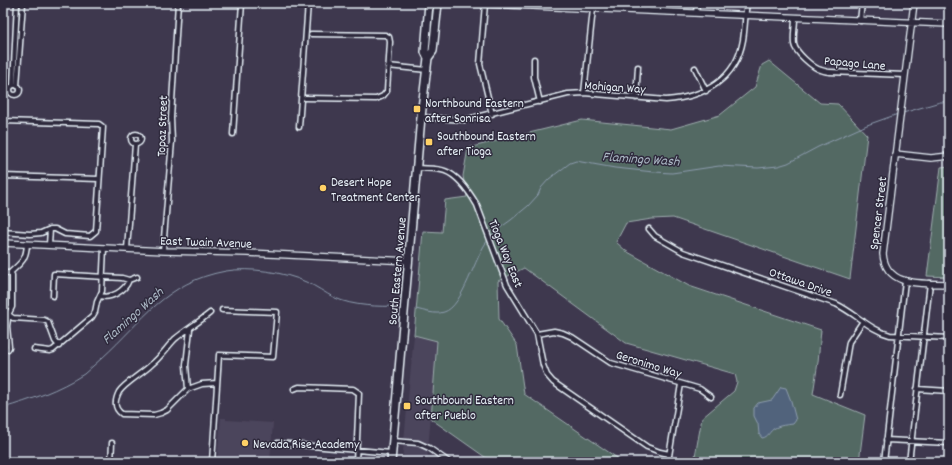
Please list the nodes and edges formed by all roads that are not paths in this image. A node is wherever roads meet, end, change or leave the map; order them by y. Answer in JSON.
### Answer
{"nodes":[{"id":1,"x":17,"y":3,"type":"edge"},
{"id":2,"x":23,"y":3,"type":"edge"},
{"id":3,"x":178,"y":3,"type":"edge"},
{"id":4,"x":242,"y":3,"type":"edge"},
{"id":5,"x":308,"y":3,"type":"edge"},
{"id":6,"x":429,"y":3,"type":"edge"},
{"id":7,"x":438,"y":3,"type":"edge"},
{"id":8,"x":463,"y":3,"type":"edge"},
{"id":9,"x":648,"y":3,"type":"edge"},
{"id":10,"x":698,"y":3,"type":"edge"},
{"id":11,"x":747,"y":3,"type":"edge"},
{"id":12,"x":862,"y":3,"type":"edge"},
{"id":13,"x":914,"y":3,"type":"edge"},
{"id":14,"x":485,"y":4,"type":"junction"},
{"id":15,"x":560,"y":5,"type":"edge"},
{"id":16,"x":603,"y":6,"type":"edge"},
{"id":17,"x":593,"y":9,"type":"junction"},
{"id":18,"x":647,"y":11,"type":"junction"},
{"id":19,"x":696,"y":13,"type":"junction"},
{"id":20,"x":745,"y":16,"type":"junction"},
{"id":21,"x":795,"y":18,"type":"junction"},
{"id":22,"x":860,"y":21,"type":"junction"},
{"id":23,"x":911,"y":23,"type":"junction"},
{"id":24,"x":949,"y":24,"type":"edge"},
{"id":25,"x":311,"y":34,"type":"dead end"},
{"id":26,"x":428,"y":58,"type":"junction"},
{"id":27,"x":534,"y":59,"type":"dead end"},
{"id":28,"x":388,"y":66,"type":"junction"},
{"id":29,"x":638,"y":67,"type":"dead end"},
{"id":30,"x":695,"y":68,"type":"dead end"},
{"id":31,"x":427,"y":70,"type":"junction"},
{"id":32,"x":905,"y":76,"type":"junction"},
{"id":33,"x":706,"y":91,"type":"junction"},
{"id":34,"x":584,"y":93,"type":"junction"},
{"id":35,"x":305,"y":98,"type":"dead end"},
{"id":36,"x":636,"y":98,"type":"junction"},
{"id":37,"x":540,"y":102,"type":"junction"},
{"id":38,"x":492,"y":114,"type":"junction"},
{"id":39,"x":422,"y":117,"type":"junction"},
{"id":40,"x":3,"y":121,"type":"edge"},
{"id":41,"x":299,"y":127,"type":"dead end"},
{"id":42,"x":233,"y":134,"type":"dead end"},
{"id":43,"x":135,"y":144,"type":"dead end"},
{"id":44,"x":895,"y":154,"type":"junction"},
{"id":45,"x":949,"y":156,"type":"edge"},
{"id":46,"x":417,"y":168,"type":"junction"},
{"id":47,"x":3,"y":176,"type":"edge"},
{"id":48,"x":99,"y":180,"type":"junction"},
{"id":49,"x":50,"y":229,"type":"junction"},
{"id":50,"x":649,"y":229,"type":"dead end"},
{"id":51,"x":3,"y":232,"type":"edge"},
{"id":52,"x":3,"y":243,"type":"edge"},
{"id":53,"x":27,"y":244,"type":"junction"},
{"id":54,"x":49,"y":245,"type":"junction"},
{"id":55,"x":104,"y":248,"type":"junction"},
{"id":56,"x":127,"y":249,"type":"junction"},
{"id":57,"x":163,"y":250,"type":"junction"},
{"id":58,"x":409,"y":261,"type":"junction"},
{"id":59,"x":3,"y":273,"type":"edge"},
{"id":60,"x":10,"y":273,"type":"junction"},
{"id":61,"x":103,"y":277,"type":"junction"},
{"id":62,"x":137,"y":277,"type":"dead end"},
{"id":63,"x":129,"y":280,"type":"junction"},
{"id":64,"x":905,"y":281,"type":"junction"},
{"id":65,"x":930,"y":283,"type":"junction"},
{"id":66,"x":949,"y":284,"type":"edge"},
{"id":67,"x":53,"y":296,"type":"dead end"},
{"id":68,"x":100,"y":296,"type":"junction"},
{"id":69,"x":222,"y":310,"type":"dead end"},
{"id":70,"x":3,"y":311,"type":"edge"},
{"id":71,"x":210,"y":313,"type":"dead end"},
{"id":72,"x":9,"y":316,"type":"junction"},
{"id":73,"x":863,"y":321,"type":"junction"},
{"id":74,"x":190,"y":329,"type":"junction"},
{"id":75,"x":538,"y":334,"type":"junction"},
{"id":76,"x":899,"y":336,"type":"junction"},
{"id":77,"x":924,"y":337,"type":"junction"},
{"id":78,"x":949,"y":338,"type":"edge"},
{"id":79,"x":59,"y":346,"type":"junction"},
{"id":80,"x":34,"y":349,"type":"dead end"},
{"id":81,"x":3,"y":350,"type":"edge"},
{"id":82,"x":217,"y":383,"type":"junction"},
{"id":83,"x":682,"y":384,"type":"junction"},
{"id":84,"x":188,"y":389,"type":"junction"},
{"id":85,"x":917,"y":389,"type":"junction"},
{"id":86,"x":294,"y":390,"type":"dead end"},
{"id":87,"x":949,"y":391,"type":"edge"},
{"id":88,"x":840,"y":395,"type":"dead end"},
{"id":89,"x":711,"y":397,"type":"dead end"},
{"id":90,"x":886,"y":440,"type":"junction"},
{"id":91,"x":392,"y":441,"type":"junction"},
{"id":92,"x":911,"y":441,"type":"junction"},
{"id":93,"x":112,"y":443,"type":"dead end"},
{"id":94,"x":278,"y":443,"type":"dead end"},
{"id":95,"x":949,"y":443,"type":"edge"},
{"id":96,"x":357,"y":450,"type":"junction"},
{"id":97,"x":392,"y":453,"type":"junction"},
{"id":98,"x":669,"y":454,"type":"junction"},
{"id":99,"x":111,"y":462,"type":"edge"},
{"id":100,"x":212,"y":462,"type":"edge"},
{"id":101,"x":356,"y":462,"type":"edge"},
{"id":102,"x":391,"y":462,"type":"edge"},
{"id":103,"x":449,"y":462,"type":"edge"},
{"id":104,"x":668,"y":462,"type":"edge"},
{"id":105,"x":884,"y":462,"type":"edge"},
{"id":106,"x":909,"y":462,"type":"edge"}],
"edges":[{"from":1,"to":2,"type":"street"},
{"from":3,"to":57,"type":"street","name":"Topaz Street"},
{"from":4,"to":42,"type":"street"},
{"from":5,"to":41,"type":"street"},
{"from":6,"to":26,"type":"main road","name":"South Eastern Avenue"},
{"from":7,"to":26,"type":"main road","name":"South Eastern Avenue"},
{"from":8,"to":14,"type":"street"},
{"from":9,"to":18,"type":"street"},
{"from":10,"to":19,"type":"street"},
{"from":11,"to":20,"type":"street","name":"Mohigan Way"},
{"from":12,"to":22,"type":"street"},
{"from":13,"to":23,"type":"street","name":"Spencer Street"},
{"from":14,"to":15,"type":"street"},
{"from":14,"to":38,"type":"street"},
{"from":15,"to":17,"type":"street"},
{"from":16,"to":17,"type":"street"},
{"from":16,"to":18,"type":"street"},
{"from":17,"to":34,"type":"street"},
{"from":18,"to":19,"type":"street"},
{"from":19,"to":20,"type":"street"},
{"from":20,"to":21,"type":"street"},
{"from":20,"to":33,"type":"street","name":"Mohigan Way"},
{"from":21,"to":22,"type":"street"},
{"from":21,"to":32,"type":"street","name":"Papago Lane"},
{"from":22,"to":23,"type":"street"},
{"from":23,"to":24,"type":"street"},
{"from":23,"to":32,"type":"street","name":"Spencer Street"},
{"from":25,"to":28,"type":"street"},
{"from":26,"to":31,"type":"main road","name":"South Eastern Avenue"},
{"from":27,"to":37,"type":"street"},
{"from":28,"to":31,"type":"street"},
{"from":28,"to":35,"type":"street"},
{"from":29,"to":36,"type":"street"},
{"from":30,"to":33,"type":"street"},
{"from":31,"to":39,"type":"main road","name":"South Eastern Avenue"},
{"from":32,"to":44,"type":"street","name":"Spencer Street"},
{"from":33,"to":36,"type":"street","name":"Mohigan Way"},
{"from":34,"to":36,"type":"street","name":"Mohigan Way"},
{"from":34,"to":37,"type":"street","name":"Mohigan Way"},
{"from":37,"to":38,"type":"street","name":"Mohigan Way"},
{"from":38,"to":39,"type":"street","name":"Mohigan Way"},
{"from":39,"to":46,"type":"main road","name":"South Eastern Avenue"},
{"from":40,"to":48,"type":"street"},
{"from":43,"to":56,"type":"street"},
{"from":44,"to":45,"type":"street"},
{"from":44,"to":64,"type":"street","name":"Spencer Street"},
{"from":46,"to":58,"type":"main road","name":"South Eastern Avenue"},
{"from":46,"to":75,"type":"street","name":"Tioga Way East"},
{"from":47,"to":48,"type":"street"},
{"from":48,"to":49,"type":"street"},
{"from":49,"to":51,"type":"street"},
{"from":49,"to":54,"type":"street"},
{"from":50,"to":73,"type":"street","name":"Ottawa Drive"},
{"from":52,"to":53,"type":"street","name":"East Twain Avenue"},
{"from":53,"to":54,"type":"street","name":"East Twain Avenue"},
{"from":53,"to":60,"type":"street"},
{"from":54,"to":55,"type":"street","name":"East Twain Avenue"},
{"from":55,"to":56,"type":"street","name":"East Twain Avenue"},
{"from":55,"to":61,"type":"street"},
{"from":56,"to":57,"type":"street","name":"East Twain Avenue"},
{"from":57,"to":58,"type":"street","name":"East Twain Avenue"},
{"from":58,"to":91,"type":"main road","name":"South Eastern Avenue"},
{"from":59,"to":60,"type":"street"},
{"from":60,"to":72,"type":"street"},
{"from":61,"to":63,"type":"street"},
{"from":61,"to":67,"type":"street"},
{"from":61,"to":68,"type":"street"},
{"from":62,"to":63,"type":"street"},
{"from":63,"to":68,"type":"street"},
{"from":64,"to":65,"type":"street"},
{"from":64,"to":76,"type":"street"},
{"from":65,"to":66,"type":"street"},
{"from":65,"to":77,"type":"street"},
{"from":68,"to":79,"type":"street"},
{"from":69,"to":82,"type":"street"},
{"from":70,"to":72,"type":"street"},
{"from":71,"to":74,"type":"street"},
{"from":72,"to":79,"type":"street"},
{"from":72,"to":81,"type":"street"},
{"from":73,"to":76,"type":"street","name":"Ottawa Drive"},
{"from":73,"to":88,"type":"street"},
{"from":74,"to":84,"type":"street"},
{"from":74,"to":84,"type":"street"},
{"from":75,"to":83,"type":"street","name":"Geronimo Way"},
{"from":75,"to":98,"type":"street","name":"Tioga Way East"},
{"from":76,"to":77,"type":"street","name":"Ottawa Drive"},
{"from":76,"to":90,"type":"street"},
{"from":77,"to":78,"type":"street","name":"Ottawa Drive"},
{"from":77,"to":85,"type":"street"},
{"from":79,"to":80,"type":"street"},
{"from":82,"to":84,"type":"street"},
{"from":82,"to":100,"type":"street"},
{"from":83,"to":89,"type":"street","name":"Geronimo Way"},
{"from":83,"to":98,"type":"street"},
{"from":85,"to":87,"type":"street"},
{"from":85,"to":92,"type":"street"},
{"from":86,"to":96,"type":"street"},
{"from":90,"to":92,"type":"street"},
{"from":90,"to":105,"type":"street"},
{"from":91,"to":97,"type":"main road","name":"South Eastern Avenue"},
{"from":91,"to":103,"type":"street"},
{"from":92,"to":95,"type":"street"},
{"from":92,"to":106,"type":"street"},
{"from":93,"to":99,"type":"street"},
{"from":94,"to":96,"type":"street"},
{"from":96,"to":97,"type":"street"},
{"from":96,"to":101,"type":"street"},
{"from":97,"to":102,"type":"main road","name":"South Eastern Avenue"},
{"from":98,"to":104,"type":"street"}]}
